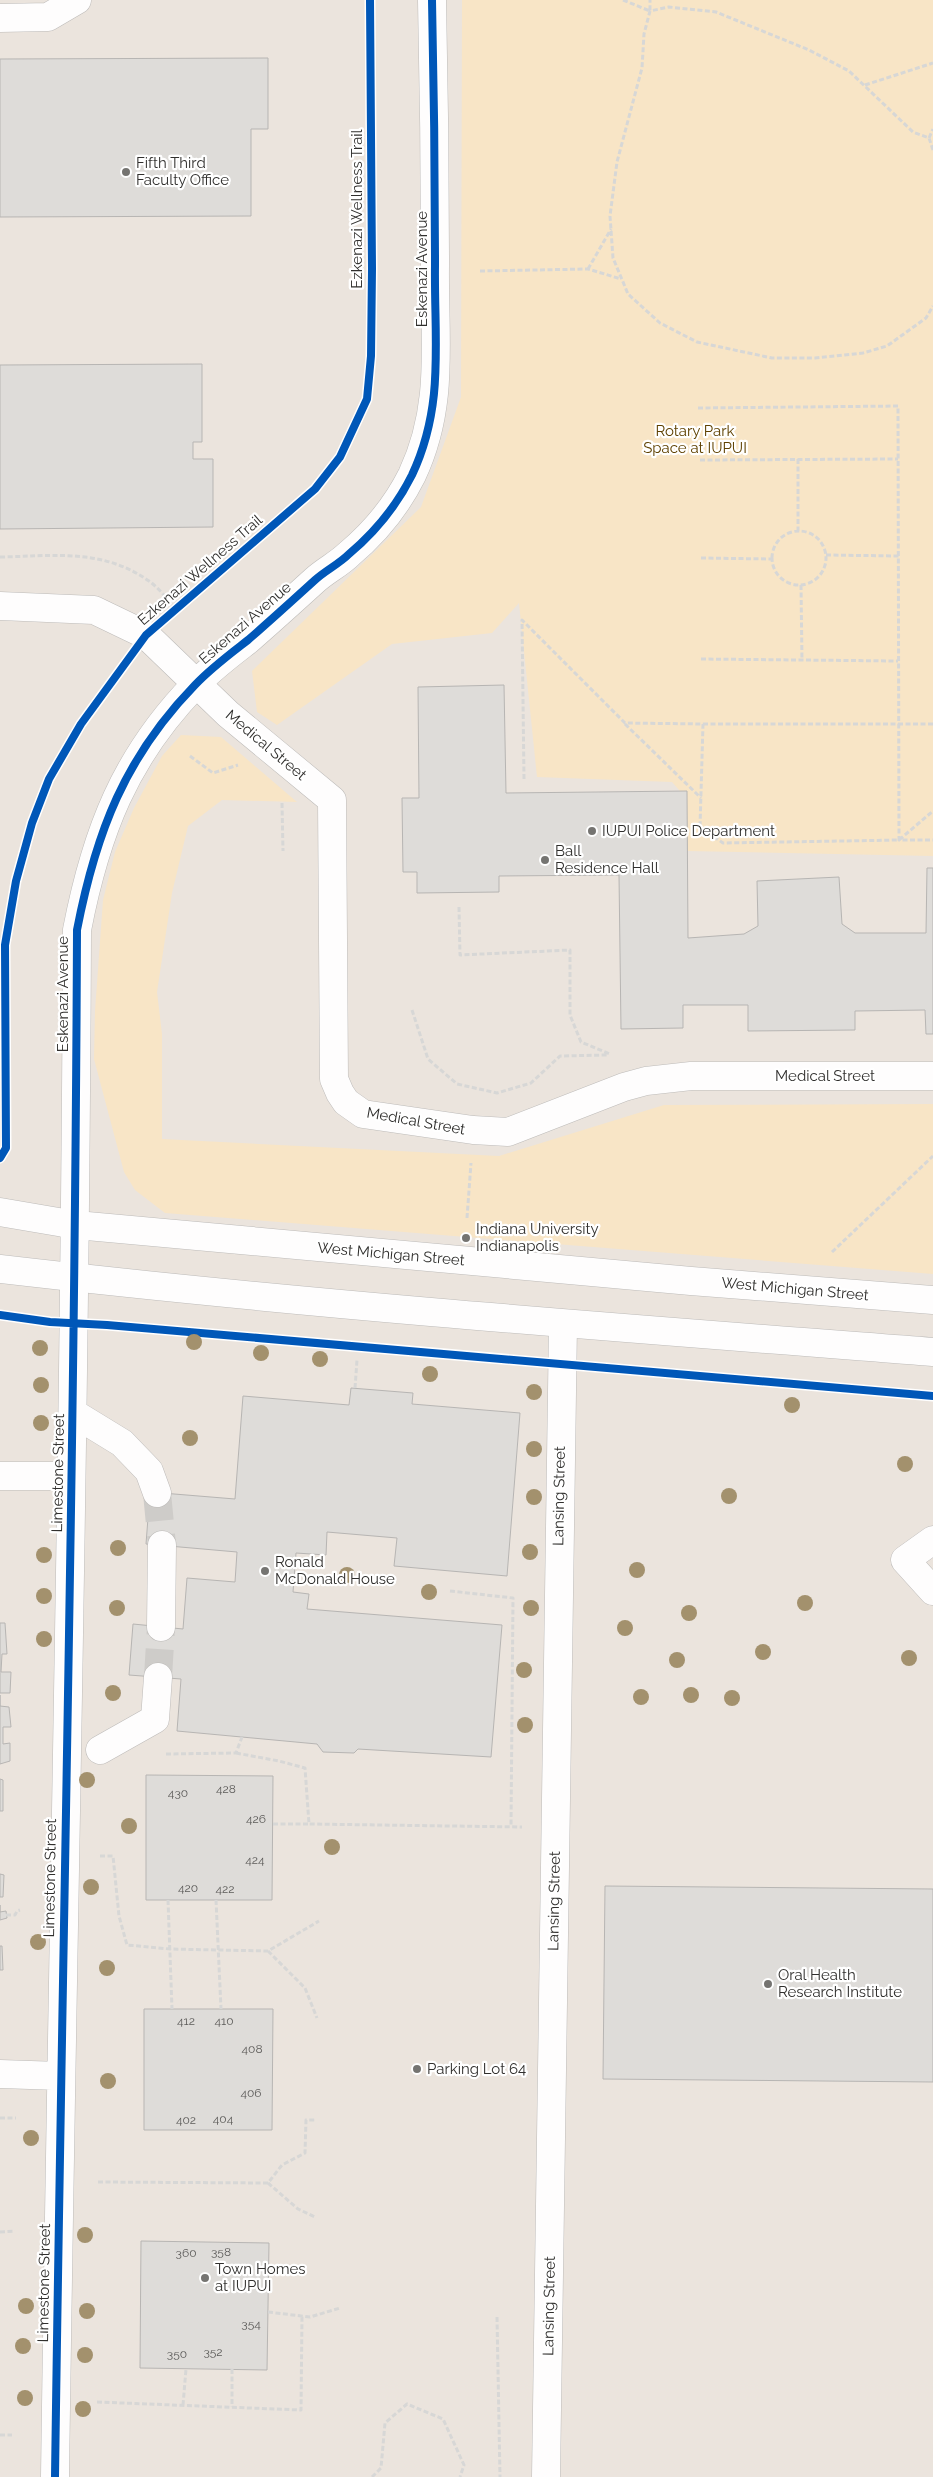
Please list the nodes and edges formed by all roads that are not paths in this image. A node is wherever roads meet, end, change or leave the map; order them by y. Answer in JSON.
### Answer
{"nodes":[{"id":1,"x":77,"y":0,"type":"edge"},
{"id":2,"x":432,"y":0,"type":"edge"},
{"id":3,"x":0,"y":18,"type":"edge"},
{"id":4,"x":0,"y":606,"type":"edge"},
{"id":5,"x":196,"y":684,"type":"junction"},
{"id":6,"x":933,"y":1076,"type":"edge"},
{"id":7,"x":0,"y":1212,"type":"edge"},
{"id":8,"x":76,"y":1225,"type":"junction"},
{"id":9,"x":0,"y":1269,"type":"edge"},
{"id":10,"x":76,"y":1279,"type":"junction"},
{"id":11,"x":933,"y":1300,"type":"edge"},
{"id":12,"x":563,"y":1324,"type":"junction"},
{"id":13,"x":933,"y":1352,"type":"edge"},
{"id":14,"x":73,"y":1413,"type":"junction"},
{"id":15,"x":0,"y":1476,"type":"edge"},
{"id":16,"x":71,"y":1476,"type":"junction"},
{"id":17,"x":157,"y":1493,"type":"tunnel mouth"},
{"id":18,"x":933,"y":1540,"type":"edge"},
{"id":19,"x":162,"y":1545,"type":"tunnel mouth"},
{"id":20,"x":933,"y":1591,"type":"edge"},
{"id":21,"x":161,"y":1627,"type":"tunnel mouth"},
{"id":22,"x":158,"y":1677,"type":"tunnel mouth"},
{"id":23,"x":100,"y":1750,"type":"dead end"},
{"id":24,"x":0,"y":2074,"type":"edge"},
{"id":25,"x":60,"y":2076,"type":"junction"},
{"id":26,"x":56,"y":2477,"type":"edge"},
{"id":27,"x":546,"y":2477,"type":"edge"}],
"edges":[{"from":1,"to":3,"type":"street"},
{"from":2,"to":5,"type":"street","name":"Eskenazi Avenue"},
{"from":4,"to":5,"type":"street","name":"Medical Street"},
{"from":5,"to":6,"type":"street","name":"Medical Street"},
{"from":5,"to":8,"type":"street","name":"Eskenazi Avenue"},
{"from":7,"to":8,"type":"street","name":"West Michigan Street"},
{"from":8,"to":10,"type":"street","name":"Eskenazi Avenue"},
{"from":8,"to":11,"type":"street","name":"West Michigan Street"},
{"from":9,"to":10,"type":"street"},
{"from":10,"to":12,"type":"street"},
{"from":10,"to":14,"type":"street","name":"Limestone Street"},
{"from":12,"to":13,"type":"street"},
{"from":12,"to":27,"type":"street","name":"Lansing Street"},
{"from":14,"to":16,"type":"street","name":"Limestone Street"},
{"from":14,"to":17,"type":"street"},
{"from":15,"to":16,"type":"street"},
{"from":16,"to":25,"type":"street","name":"Limestone Street"},
{"from":18,"to":20,"type":"street"},
{"from":19,"to":21,"type":"street"},
{"from":22,"to":23,"type":"street"},
{"from":24,"to":25,"type":"street"},
{"from":25,"to":26,"type":"street","name":"Limestone Street"}]}
